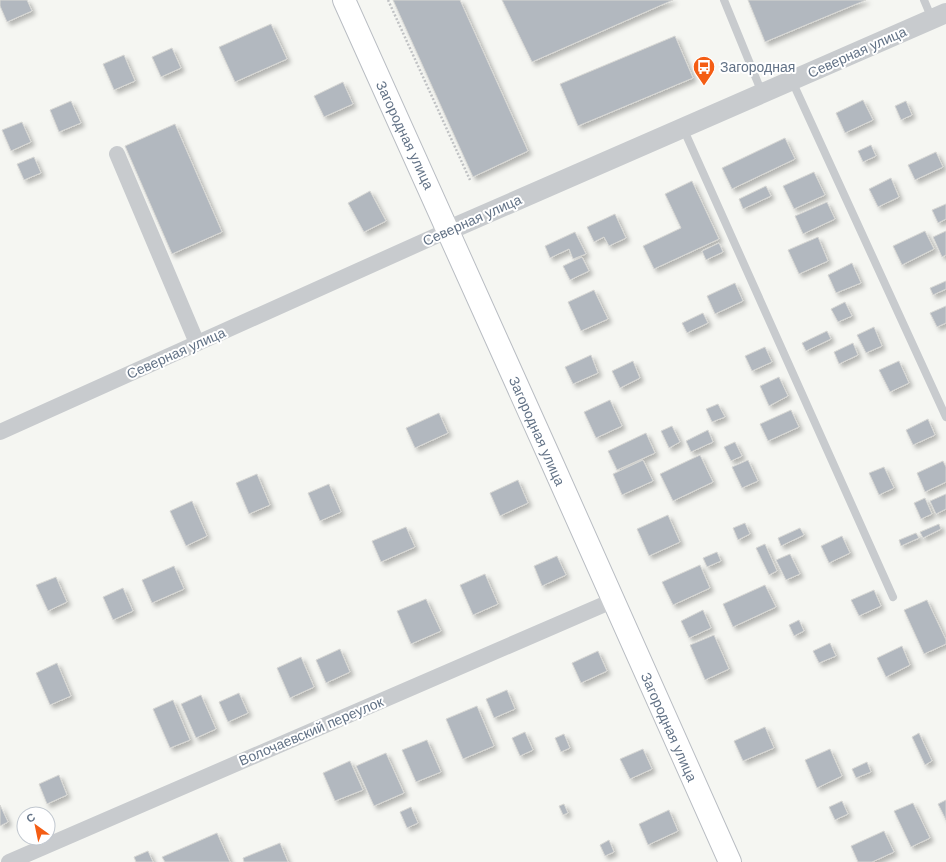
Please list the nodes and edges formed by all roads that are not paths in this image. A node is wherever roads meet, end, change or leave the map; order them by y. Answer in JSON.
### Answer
{"nodes":[{"id":1,"x":344,"y":0,"type":"edge"},
{"id":2,"x":724,"y":0,"type":"edge"},
{"id":3,"x":924,"y":0,"type":"edge"},
{"id":4,"x":939,"y":16,"type":"edge"},
{"id":5,"x":792,"y":81,"type":"junction"},
{"id":6,"x":763,"y":93,"type":"junction"},
{"id":7,"x":683,"y":128,"type":"junction"},
{"id":8,"x":117,"y":154,"type":"dead end"},
{"id":9,"x":449,"y":230,"type":"junction"},
{"id":10,"x":197,"y":343,"type":"junction"},
{"id":11,"x":946,"y":417,"type":"edge"},
{"id":12,"x":0,"y":432,"type":"edge"},
{"id":13,"x":894,"y":597,"type":"dead end"},
{"id":14,"x":612,"y":601,"type":"junction"},
{"id":15,"x":9,"y":862,"type":"edge"},
{"id":16,"x":730,"y":862,"type":"edge"}],
"edges":[{"from":1,"to":9,"type":"main road","name":"Загородная улица"},
{"from":2,"to":6,"type":"lane"},
{"from":3,"to":4,"type":"lane"},
{"from":4,"to":5,"type":"street","name":"Северная улица"},
{"from":5,"to":6,"type":"street","name":"Северная улица"},
{"from":5,"to":11,"type":"lane"},
{"from":6,"to":7,"type":"street","name":"Северная улица"},
{"from":7,"to":9,"type":"street","name":"Северная улица"},
{"from":7,"to":13,"type":"lane"},
{"from":8,"to":10,"type":"street"},
{"from":9,"to":10,"type":"street","name":"Северная улица"},
{"from":9,"to":14,"type":"main road","name":"Загородная улица"},
{"from":10,"to":12,"type":"street","name":"Северная улица"},
{"from":14,"to":15,"type":"street","name":"Волочаевский переулок"},
{"from":14,"to":16,"type":"main road","name":"Загородная улица"}]}
